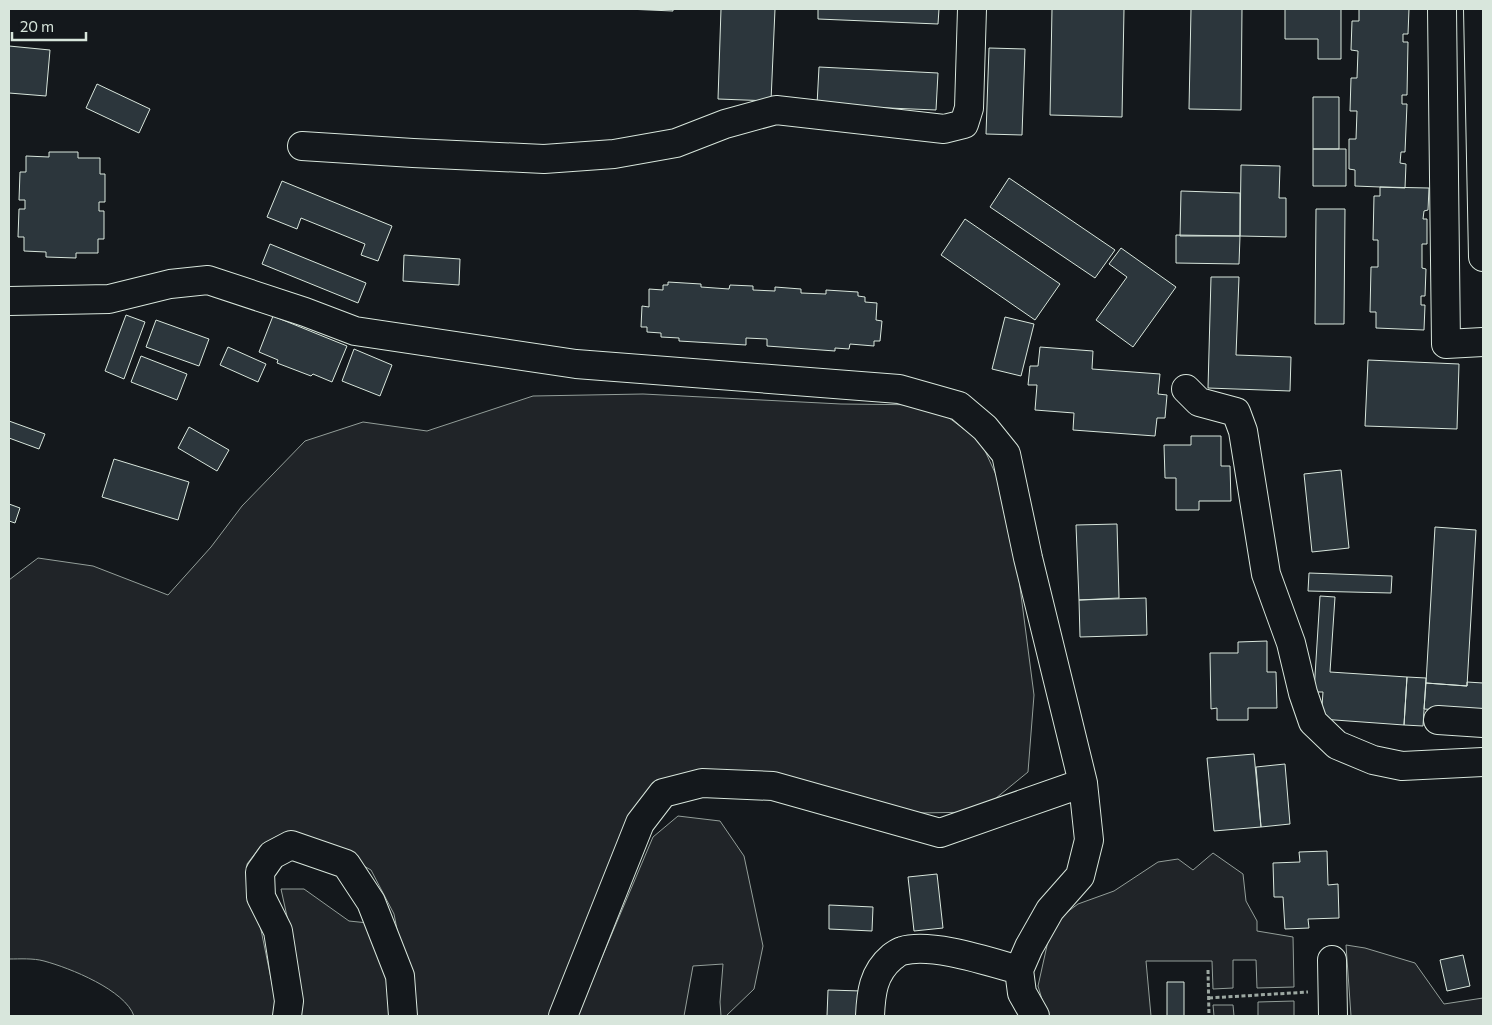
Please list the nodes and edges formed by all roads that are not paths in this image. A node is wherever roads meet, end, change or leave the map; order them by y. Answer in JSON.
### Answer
{"nodes":[{"id":1,"x":972,"y":9,"type":"edge"},
{"id":2,"x":1442,"y":9,"type":"edge"},
{"id":3,"x":1478,"y":9,"type":"edge"},
{"id":4,"x":302,"y":146,"type":"dead end"},
{"id":5,"x":1483,"y":257,"type":"edge"},
{"id":6,"x":9,"y":301,"type":"edge"},
{"id":7,"x":1483,"y":342,"type":"edge"},
{"id":8,"x":1186,"y":388,"type":"dead end"},
{"id":9,"x":1438,"y":720,"type":"dead end"},
{"id":10,"x":1483,"y":723,"type":"edge"},
{"id":11,"x":1483,"y":762,"type":"edge"},
{"id":12,"x":1083,"y":783,"type":"junction"},
{"id":13,"x":1332,"y":960,"type":"dead end"},
{"id":14,"x":1019,"y":970,"type":"junction"},
{"id":15,"x":287,"y":1016,"type":"edge"},
{"id":16,"x":403,"y":1016,"type":"edge"},
{"id":17,"x":562,"y":1016,"type":"edge"},
{"id":18,"x":870,"y":1016,"type":"edge"},
{"id":19,"x":1035,"y":1016,"type":"edge"},
{"id":20,"x":1333,"y":1016,"type":"edge"}],
"edges":[{"from":1,"to":4,"type":"street"},
{"from":2,"to":7,"type":"street"},
{"from":3,"to":5,"type":"street"},
{"from":6,"to":12,"type":"street"},
{"from":8,"to":11,"type":"street"},
{"from":9,"to":10,"type":"street"},
{"from":12,"to":14,"type":"street"},
{"from":12,"to":17,"type":"street"},
{"from":13,"to":20,"type":"street"},
{"from":14,"to":18,"type":"street"},
{"from":14,"to":19,"type":"street"},
{"from":15,"to":16,"type":"street"}]}
